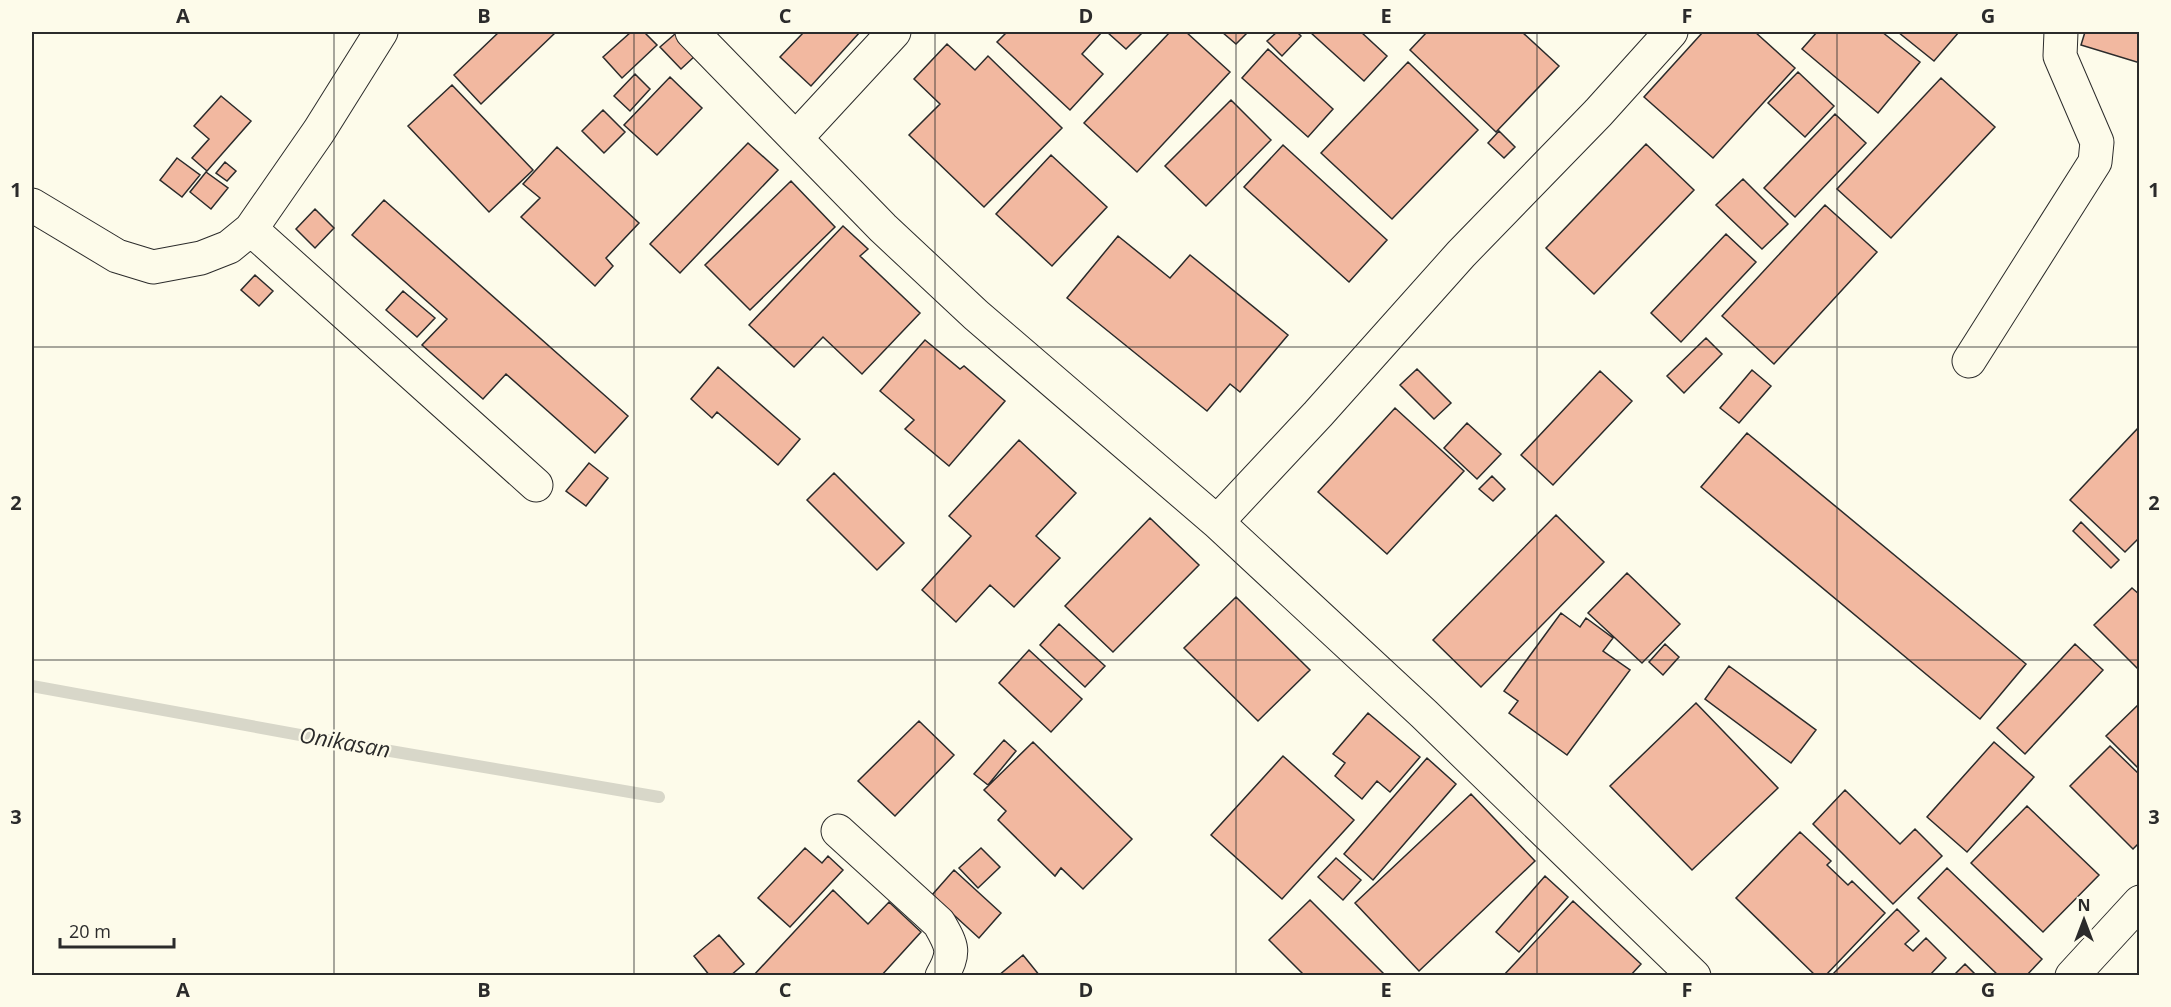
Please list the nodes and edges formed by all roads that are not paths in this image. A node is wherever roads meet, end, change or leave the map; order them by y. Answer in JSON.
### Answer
{"nodes":[{"id":1,"x":381,"y":32,"type":"edge"},
{"id":2,"x":692,"y":32,"type":"edge"},
{"id":3,"x":894,"y":32,"type":"edge"},
{"id":4,"x":1671,"y":32,"type":"edge"},
{"id":5,"x":2061,"y":32,"type":"edge"},
{"id":6,"x":796,"y":138,"type":"junction"},
{"id":7,"x":32,"y":205,"type":"edge"},
{"id":8,"x":251,"y":229,"type":"junction"},
{"id":9,"x":1969,"y":361,"type":"dead end"},
{"id":10,"x":536,"y":485,"type":"dead end"},
{"id":11,"x":1217,"y":522,"type":"junction"},
{"id":12,"x":838,"y":831,"type":"dead end"},
{"id":13,"x":2139,"y":902,"type":"edge"},
{"id":14,"x":942,"y":975,"type":"edge"},
{"id":15,"x":1694,"y":975,"type":"edge"},
{"id":16,"x":2072,"y":975,"type":"edge"}],
"edges":[{"from":1,"to":8,"type":"street"},
{"from":2,"to":6,"type":"street"},
{"from":3,"to":6,"type":"street"},
{"from":4,"to":11,"type":"street"},
{"from":5,"to":9,"type":"street"},
{"from":6,"to":11,"type":"street"},
{"from":7,"to":8,"type":"street"},
{"from":8,"to":10,"type":"street"},
{"from":11,"to":15,"type":"street"},
{"from":12,"to":14,"type":"street"},
{"from":13,"to":16,"type":"street"}]}
